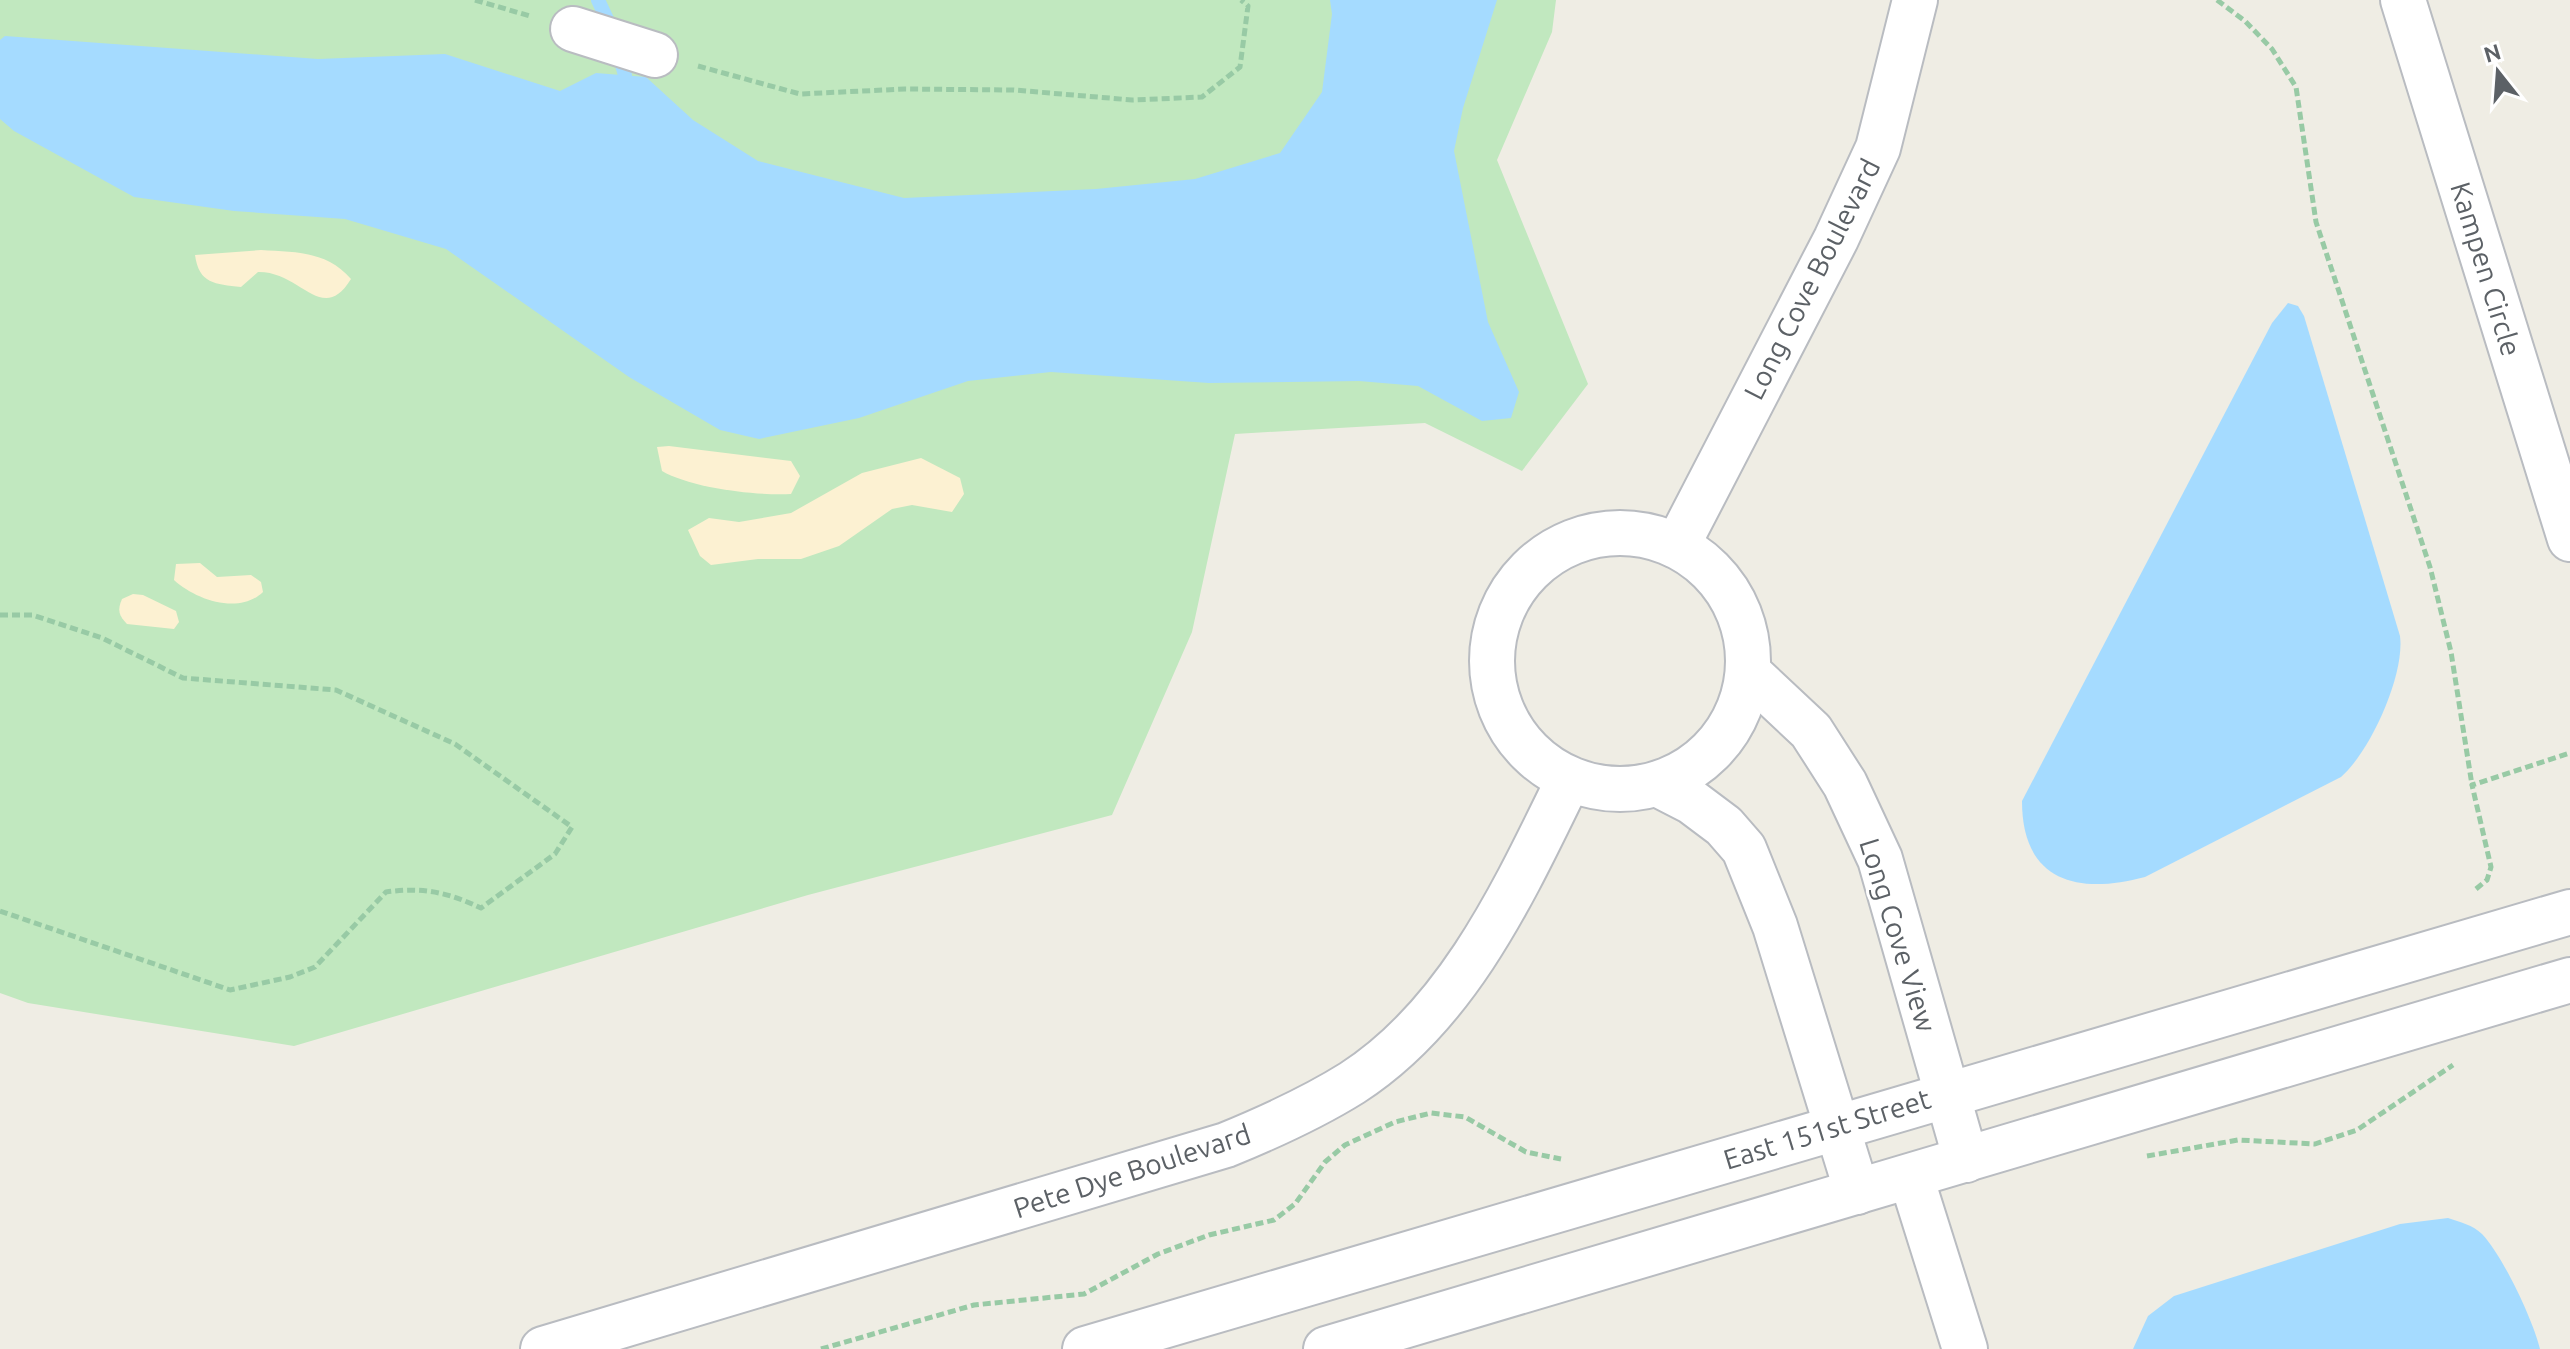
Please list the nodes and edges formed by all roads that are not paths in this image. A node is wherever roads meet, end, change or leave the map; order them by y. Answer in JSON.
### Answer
{"nodes":[{"id":1,"x":1915,"y":0,"type":"edge"},
{"id":2,"x":2403,"y":0,"type":"edge"},
{"id":3,"x":584,"y":32,"type":"road end"},
{"id":4,"x":655,"y":55,"type":"road end"},
{"id":5,"x":2570,"y":539,"type":"edge"},
{"id":6,"x":1677,"y":546,"type":"junction"},
{"id":7,"x":1748,"y":672,"type":"junction"},
{"id":8,"x":1569,"y":779,"type":"junction"},
{"id":9,"x":1657,"y":784,"type":"junction"},
{"id":10,"x":2570,"y":912,"type":"edge"},
{"id":11,"x":2570,"y":980,"type":"edge"},
{"id":12,"x":1947,"y":1094,"type":"junction"},
{"id":13,"x":1836,"y":1127,"type":"junction"},
{"id":14,"x":1966,"y":1160,"type":"junction"},
{"id":15,"x":1911,"y":1177,"type":"junction"},
{"id":16,"x":1857,"y":1192,"type":"junction"},
{"id":17,"x":543,"y":1349,"type":"edge"},
{"id":18,"x":1085,"y":1349,"type":"edge"},
{"id":19,"x":1326,"y":1349,"type":"edge"},
{"id":20,"x":1965,"y":1349,"type":"edge"}],
"edges":[{"from":1,"to":6,"type":"street","name":"Long Cove Boulevard"},
{"from":2,"to":5,"type":"street","name":"Kampen Circle"},
{"from":3,"to":4,"type":"street"},
{"from":6,"to":7,"type":"street"},
{"from":6,"to":8,"type":"street"},
{"from":7,"to":9,"type":"street"},
{"from":7,"to":12,"type":"street","name":"Long Cove View"},
{"from":8,"to":9,"type":"street"},
{"from":8,"to":17,"type":"street","name":"Pete Dye Boulevard"},
{"from":9,"to":13,"type":"street"},
{"from":10,"to":12,"type":"street","name":"East 151st Street"},
{"from":11,"to":14,"type":"street"},
{"from":12,"to":13,"type":"street","name":"East 151st Street"},
{"from":12,"to":14,"type":"street","name":"Long Cove View"},
{"from":13,"to":16,"type":"street"},
{"from":13,"to":18,"type":"street","name":"East 151st Street"},
{"from":14,"to":15,"type":"street"},
{"from":15,"to":16,"type":"street"},
{"from":15,"to":20,"type":"street"},
{"from":16,"to":19,"type":"street"}]}
